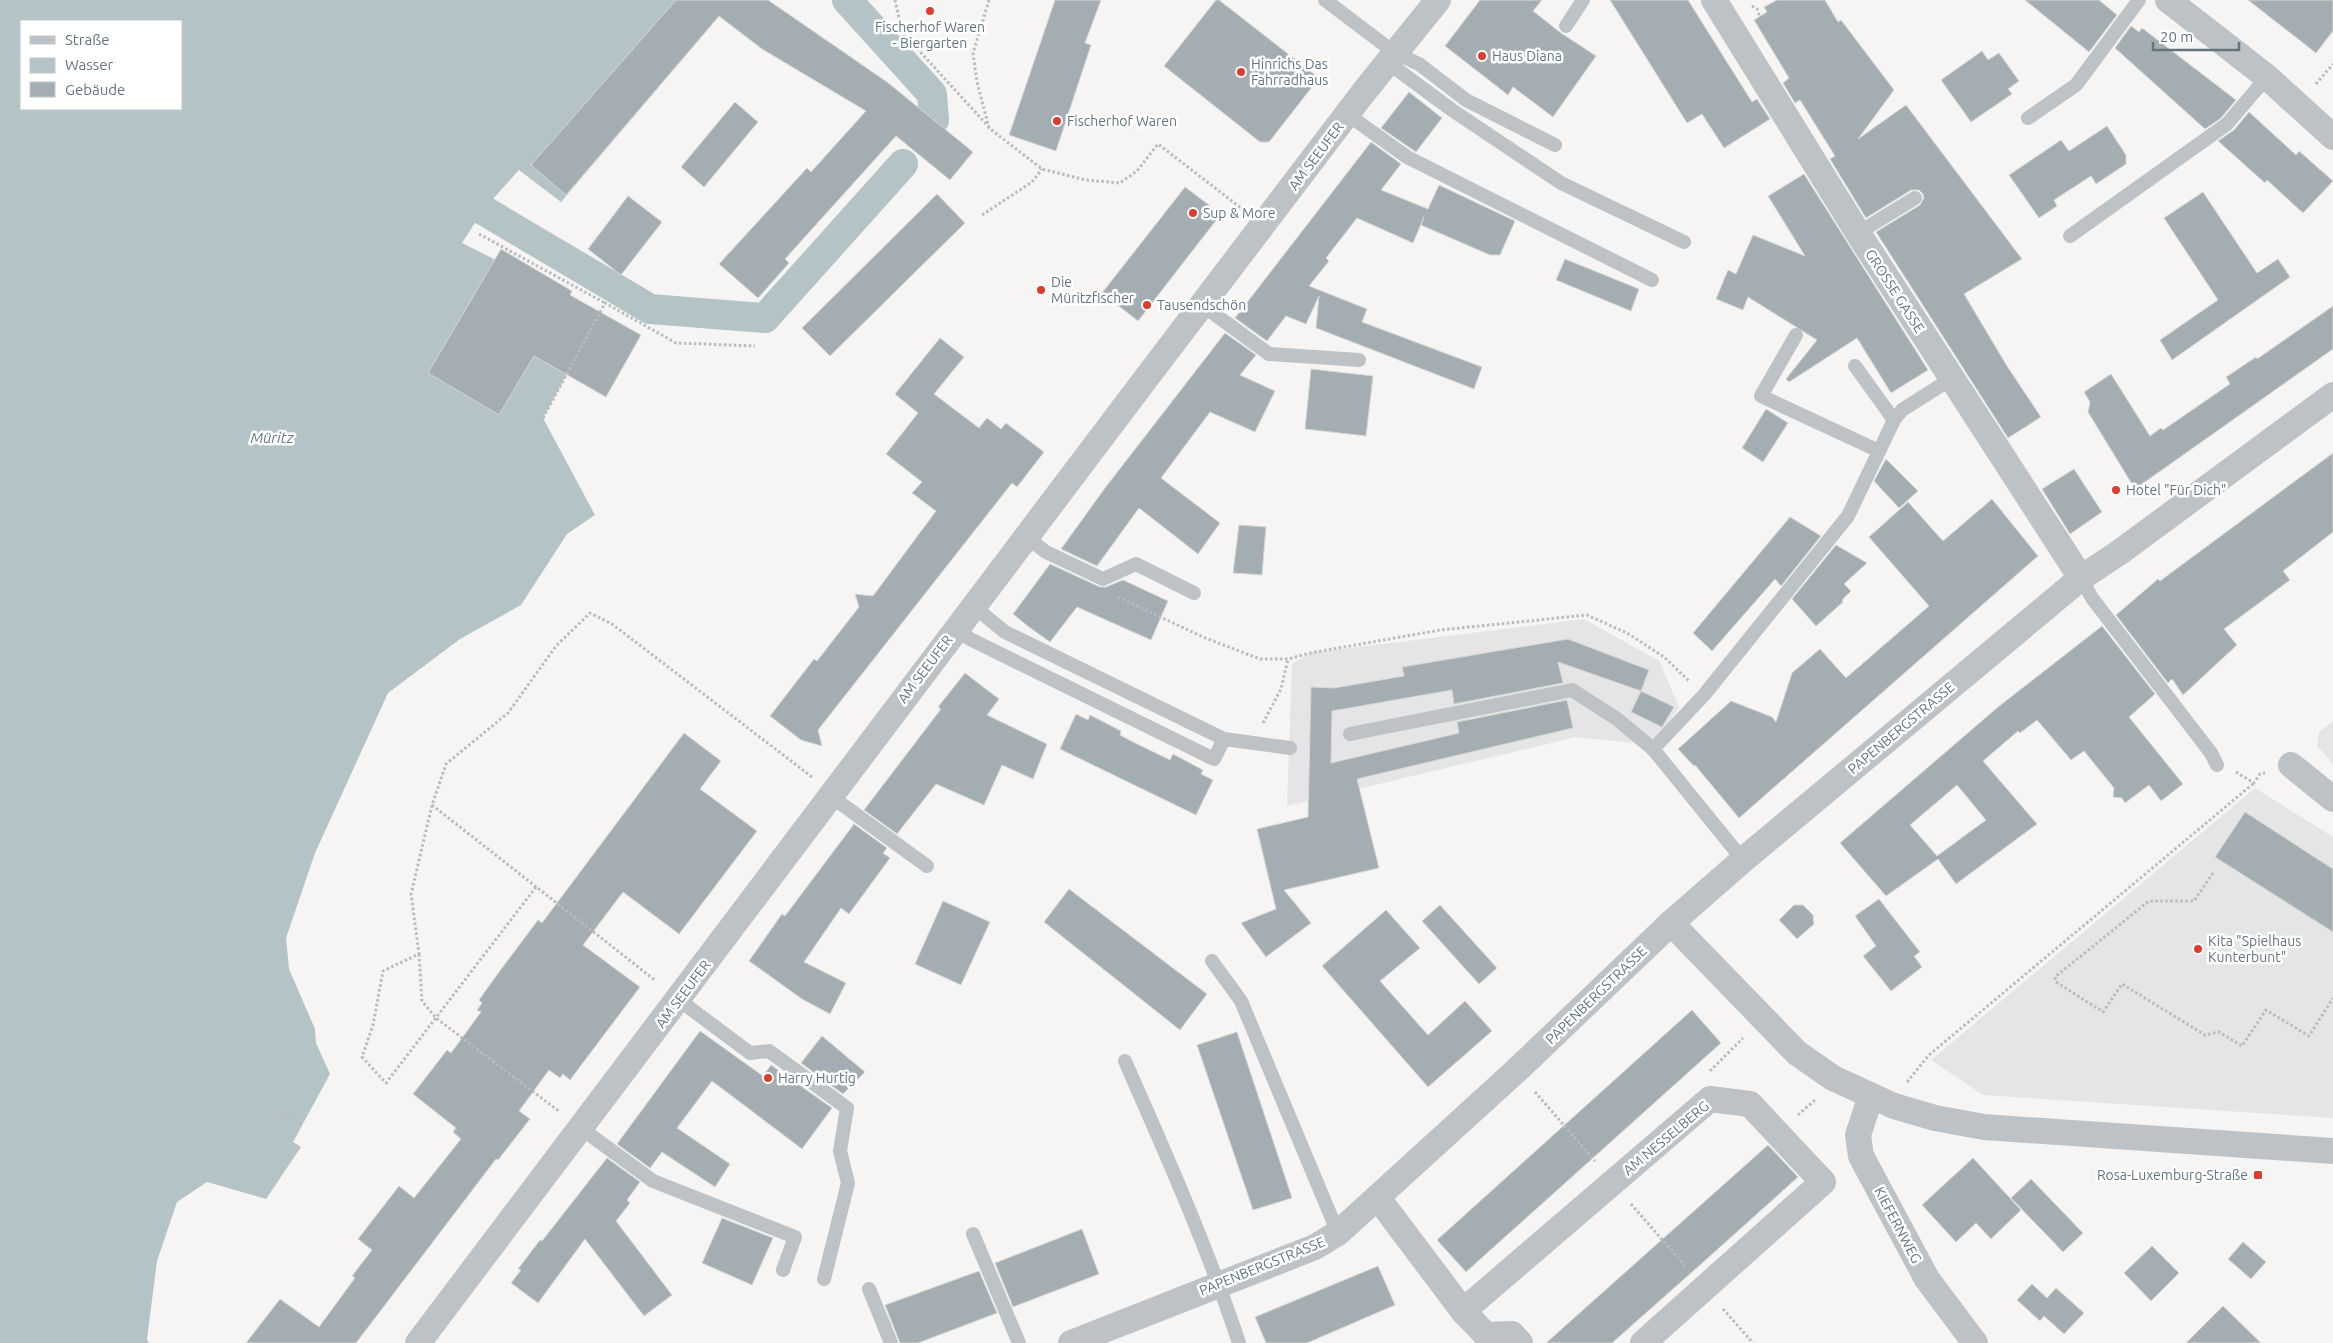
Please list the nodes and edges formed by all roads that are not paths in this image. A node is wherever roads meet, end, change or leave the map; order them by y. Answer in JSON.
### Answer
{"nodes":[{"id":1,"x":1325,"y":0,"type":"edge"},
{"id":2,"x":1438,"y":0,"type":"edge"},
{"id":3,"x":1583,"y":0,"type":"edge"},
{"id":4,"x":1714,"y":0,"type":"edge"},
{"id":5,"x":2140,"y":0,"type":"edge"},
{"id":6,"x":2168,"y":0,"type":"edge"},
{"id":7,"x":1566,"y":26,"type":"dead end"},
{"id":8,"x":1391,"y":58,"type":"junction"},
{"id":9,"x":2267,"y":77,"type":"junction"},
{"id":10,"x":1347,"y":114,"type":"junction"},
{"id":11,"x":2028,"y":118,"type":"dead end"},
{"id":12,"x":2333,"y":137,"type":"edge"},
{"id":13,"x":1555,"y":145,"type":"dead end"},
{"id":14,"x":1915,"y":198,"type":"dead end"},
{"id":15,"x":1858,"y":233,"type":"junction"},
{"id":16,"x":2070,"y":236,"type":"dead end"},
{"id":17,"x":1684,"y":242,"type":"dead end"},
{"id":18,"x":1652,"y":280,"type":"dead end"},
{"id":19,"x":1202,"y":305,"type":"junction"},
{"id":20,"x":1796,"y":335,"type":"dead end"},
{"id":21,"x":1359,"y":360,"type":"dead end"},
{"id":22,"x":1856,"y":366,"type":"dead end"},
{"id":23,"x":1951,"y":379,"type":"junction"},
{"id":24,"x":2333,"y":395,"type":"edge"},
{"id":25,"x":1894,"y":420,"type":"junction"},
{"id":26,"x":1879,"y":451,"type":"junction"},
{"id":27,"x":1026,"y":537,"type":"junction"},
{"id":28,"x":2082,"y":578,"type":"junction"},
{"id":29,"x":1194,"y":594,"type":"dead end"},
{"id":30,"x":974,"y":606,"type":"junction"},
{"id":31,"x":956,"y":629,"type":"junction"},
{"id":32,"x":1350,"y":734,"type":"dead end"},
{"id":33,"x":1224,"y":739,"type":"junction"},
{"id":34,"x":1290,"y":748,"type":"dead end"},
{"id":35,"x":1653,"y":749,"type":"junction"},
{"id":36,"x":2218,"y":765,"type":"road end"},
{"id":37,"x":2291,"y":765,"type":"road end"},
{"id":38,"x":829,"y":795,"type":"junction"},
{"id":39,"x":2333,"y":799,"type":"edge"},
{"id":40,"x":1743,"y":860,"type":"junction"},
{"id":41,"x":927,"y":866,"type":"dead end"},
{"id":42,"x":1671,"y":923,"type":"junction"},
{"id":43,"x":1212,"y":961,"type":"dead end"},
{"id":44,"x":679,"y":1000,"type":"junction"},
{"id":45,"x":1125,"y":1061,"type":"dead end"},
{"id":46,"x":1871,"y":1096,"type":"junction"},
{"id":47,"x":582,"y":1129,"type":"junction"},
{"id":48,"x":2333,"y":1150,"type":"edge"},
{"id":49,"x":1378,"y":1198,"type":"junction"},
{"id":50,"x":1338,"y":1233,"type":"junction"},
{"id":51,"x":973,"y":1234,"type":"dead end"},
{"id":52,"x":783,"y":1270,"type":"dead end"},
{"id":53,"x":824,"y":1279,"type":"dead end"},
{"id":54,"x":1219,"y":1284,"type":"junction"},
{"id":55,"x":869,"y":1289,"type":"dead end"},
{"id":56,"x":1463,"y":1311,"type":"junction"},
{"id":57,"x":418,"y":1343,"type":"edge"},
{"id":58,"x":891,"y":1343,"type":"edge"},
{"id":59,"x":1019,"y":1343,"type":"edge"},
{"id":60,"x":1072,"y":1343,"type":"edge"},
{"id":61,"x":1239,"y":1343,"type":"edge"},
{"id":62,"x":1520,"y":1343,"type":"edge"},
{"id":63,"x":1643,"y":1343,"type":"edge"},
{"id":64,"x":1975,"y":1343,"type":"edge"}],
"edges":[{"from":1,"to":8,"type":"lane"},
{"from":2,"to":8,"type":"street","name":"AM SEEUFER"},
{"from":3,"to":7,"type":"lane"},
{"from":4,"to":15,"type":"street","name":"GROSSE GASSE"},
{"from":5,"to":11,"type":"lane"},
{"from":6,"to":9,"type":"street"},
{"from":8,"to":10,"type":"street","name":"AM SEEUFER"},
{"from":8,"to":13,"type":"lane"},
{"from":8,"to":17,"type":"lane"},
{"from":9,"to":12,"type":"street"},
{"from":9,"to":16,"type":"lane"},
{"from":10,"to":18,"type":"lane"},
{"from":10,"to":19,"type":"street","name":"AM SEEUFER"},
{"from":14,"to":15,"type":"lane"},
{"from":15,"to":23,"type":"street","name":"GROSSE GASSE"},
{"from":19,"to":21,"type":"lane"},
{"from":19,"to":27,"type":"street","name":"AM SEEUFER"},
{"from":20,"to":26,"type":"lane"},
{"from":22,"to":25,"type":"lane"},
{"from":23,"to":25,"type":"lane"},
{"from":23,"to":28,"type":"street","name":"GROSSE GASSE"},
{"from":24,"to":28,"type":"street","name":"PAPENBERGSTRASSE"},
{"from":25,"to":26,"type":"lane"},
{"from":26,"to":35,"type":"lane"},
{"from":27,"to":29,"type":"lane"},
{"from":27,"to":30,"type":"street","name":"AM SEEUFER"},
{"from":28,"to":36,"type":"lane"},
{"from":28,"to":40,"type":"street","name":"PAPENBERGSTRASSE"},
{"from":30,"to":31,"type":"street","name":"AM SEEUFER"},
{"from":30,"to":33,"type":"lane"},
{"from":31,"to":33,"type":"lane"},
{"from":31,"to":38,"type":"street","name":"AM SEEUFER"},
{"from":32,"to":35,"type":"lane"},
{"from":33,"to":34,"type":"lane"},
{"from":35,"to":40,"type":"lane"},
{"from":37,"to":39,"type":"street"},
{"from":38,"to":41,"type":"lane"},
{"from":38,"to":44,"type":"street","name":"AM SEEUFER"},
{"from":40,"to":42,"type":"street","name":"PAPENBERGSTRASSE"},
{"from":42,"to":46,"type":"street"},
{"from":42,"to":49,"type":"street","name":"PAPENBERGSTRASSE"},
{"from":43,"to":50,"type":"lane"},
{"from":44,"to":47,"type":"street","name":"AM SEEUFER"},
{"from":44,"to":53,"type":"lane"},
{"from":45,"to":54,"type":"lane"},
{"from":46,"to":48,"type":"street"},
{"from":46,"to":64,"type":"street","name":"KIEFERNWEG"},
{"from":47,"to":52,"type":"lane"},
{"from":47,"to":57,"type":"street","name":"AM SEEUFER"},
{"from":49,"to":50,"type":"street","name":"PAPENBERGSTRASSE"},
{"from":49,"to":56,"type":"street"},
{"from":50,"to":54,"type":"street","name":"PAPENBERGSTRASSE"},
{"from":51,"to":59,"type":"lane"},
{"from":54,"to":60,"type":"street","name":"PAPENBERGSTRASSE"},
{"from":54,"to":61,"type":"lane"},
{"from":55,"to":58,"type":"lane"},
{"from":56,"to":62,"type":"street"},
{"from":56,"to":63,"type":"street","name":"AM NESSELBERG"}]}
